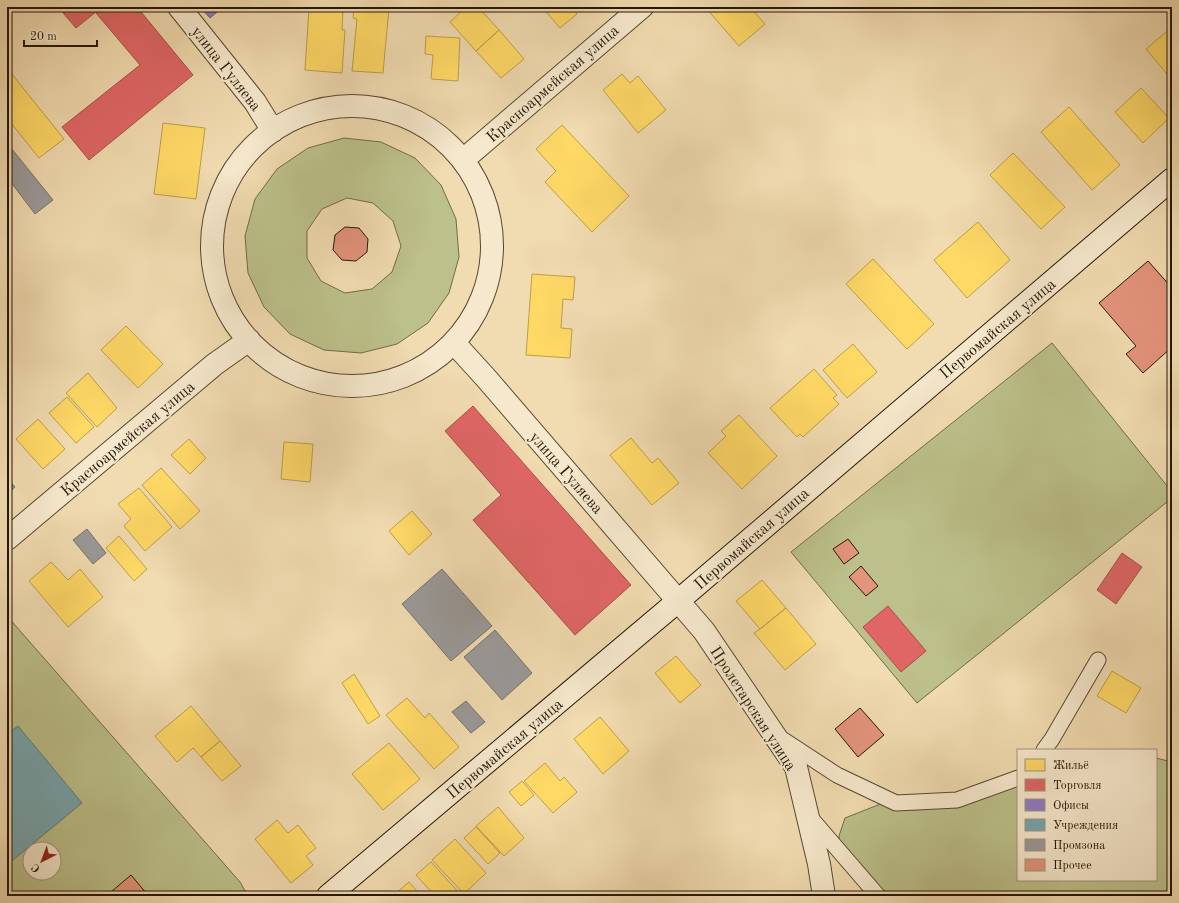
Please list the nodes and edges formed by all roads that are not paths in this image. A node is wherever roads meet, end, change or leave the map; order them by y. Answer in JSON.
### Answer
{"nodes":[{"id":1,"x":179,"y":7,"type":"edge"},
{"id":2,"x":642,"y":7,"type":"edge"},
{"id":3,"x":272,"y":131,"type":"junction"},
{"id":4,"x":463,"y":160,"type":"junction"},
{"id":5,"x":1172,"y":179,"type":"edge"},
{"id":6,"x":249,"y":340,"type":"junction"},
{"id":7,"x":455,"y":344,"type":"junction"},
{"id":8,"x":7,"y":539,"type":"edge"},
{"id":9,"x":678,"y":601,"type":"junction"},
{"id":10,"x":1098,"y":660,"type":"dead end"},
{"id":11,"x":772,"y":732,"type":"junction"},
{"id":12,"x":1045,"y":749,"type":"edge"},
{"id":13,"x":1017,"y":778,"type":"edge"},
{"id":14,"x":806,"y":812,"type":"junction"},
{"id":15,"x":328,"y":896,"type":"edge"},
{"id":16,"x":824,"y":896,"type":"edge"},
{"id":17,"x":878,"y":896,"type":"edge"}],
"edges":[{"from":1,"to":3,"type":"street","name":"улица Гуляева"},
{"from":2,"to":4,"type":"street","name":"Красноармейская улица"},
{"from":3,"to":4,"type":"street"},
{"from":3,"to":6,"type":"street"},
{"from":4,"to":7,"type":"street"},
{"from":5,"to":9,"type":"street","name":"Первомайская улица"},
{"from":6,"to":7,"type":"street"},
{"from":6,"to":8,"type":"street","name":"Красноармейская улица"},
{"from":7,"to":9,"type":"street","name":"улица Гуляева"},
{"from":9,"to":11,"type":"street","name":"Пролетарская улица"},
{"from":9,"to":15,"type":"street","name":"Первомайская улица"},
{"from":10,"to":12,"type":"lane"},
{"from":11,"to":13,"type":"lane"},
{"from":11,"to":14,"type":"street","name":"Пролетарская улица"},
{"from":14,"to":16,"type":"street","name":"Пролетарская улица"},
{"from":14,"to":17,"type":"lane"}]}
